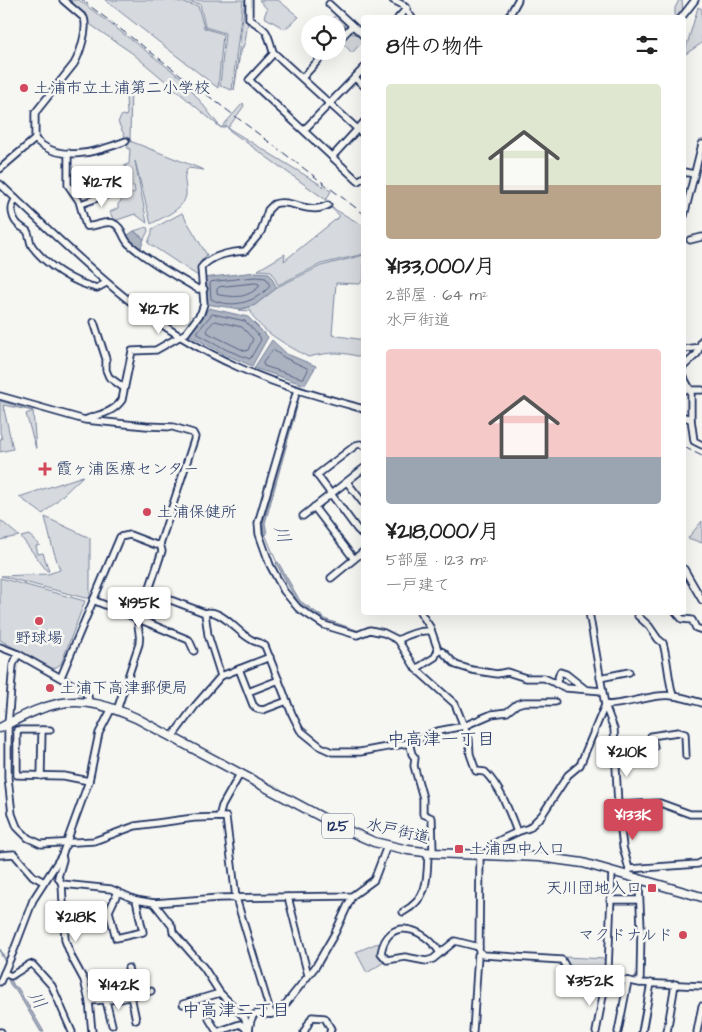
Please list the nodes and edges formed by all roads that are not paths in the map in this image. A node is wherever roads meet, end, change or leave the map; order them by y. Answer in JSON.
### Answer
{"nodes":[{"id":1,"x":63,"y":0,"type":"edge"},
{"id":2,"x":249,"y":0,"type":"edge"},
{"id":3,"x":393,"y":0,"type":"edge"},
{"id":4,"x":518,"y":0,"type":"edge"},
{"id":5,"x":695,"y":0,"type":"edge"},
{"id":6,"x":329,"y":4,"type":"dead end"},
{"id":7,"x":407,"y":8,"type":"junction"},
{"id":8,"x":401,"y":15,"type":"edge"},
{"id":9,"x":410,"y":15,"type":"edge"},
{"id":10,"x":510,"y":15,"type":"edge"},
{"id":11,"x":683,"y":15,"type":"edge"},
{"id":12,"x":352,"y":26,"type":"junction"},
{"id":13,"x":346,"y":32,"type":"edge"},
{"id":14,"x":361,"y":34,"type":"edge"},
{"id":15,"x":274,"y":53,"type":"junction"},
{"id":16,"x":319,"y":60,"type":"edge"},
{"id":17,"x":361,"y":71,"type":"edge"},
{"id":18,"x":302,"y":78,"type":"junction"},
{"id":19,"x":355,"y":78,"type":"junction"},
{"id":20,"x":361,"y":83,"type":"edge"},
{"id":21,"x":330,"y":104,"type":"junction"},
{"id":22,"x":361,"y":125,"type":"edge"},
{"id":23,"x":357,"y":129,"type":"junction"},
{"id":24,"x":304,"y":130,"type":"junction"},
{"id":25,"x":361,"y":132,"type":"edge"},
{"id":26,"x":35,"y":139,"type":"junction"},
{"id":27,"x":126,"y":141,"type":"dead end"},
{"id":28,"x":702,"y":144,"type":"edge"},
{"id":29,"x":68,"y":153,"type":"junction"},
{"id":30,"x":332,"y":157,"type":"junction"},
{"id":31,"x":0,"y":169,"type":"edge"},
{"id":32,"x":686,"y":172,"type":"edge"},
{"id":33,"x":694,"y":174,"type":"junction"},
{"id":34,"x":361,"y":180,"type":"edge"},
{"id":35,"x":0,"y":184,"type":"edge"},
{"id":36,"x":116,"y":191,"type":"dead end"},
{"id":37,"x":16,"y":199,"type":"junction"},
{"id":38,"x":81,"y":204,"type":"junction"},
{"id":39,"x":328,"y":205,"type":"dead end"},
{"id":40,"x":686,"y":208,"type":"edge"},
{"id":41,"x":702,"y":237,"type":"edge"},
{"id":42,"x":690,"y":240,"type":"dead end"},
{"id":43,"x":106,"y":283,"type":"junction"},
{"id":44,"x":204,"y":289,"type":"junction"},
{"id":45,"x":94,"y":322,"type":"dead end"},
{"id":46,"x":181,"y":336,"type":"junction"},
{"id":47,"x":702,"y":340,"type":"edge"},
{"id":48,"x":701,"y":347,"type":"edge"},
{"id":49,"x":686,"y":349,"type":"edge"},
{"id":50,"x":686,"y":364,"type":"edge"},
{"id":51,"x":686,"y":381,"type":"edge"},
{"id":52,"x":124,"y":388,"type":"junction"},
{"id":53,"x":297,"y":390,"type":"junction"},
{"id":54,"x":686,"y":390,"type":"edge"},
{"id":55,"x":702,"y":390,"type":"edge"},
{"id":56,"x":692,"y":391,"type":"junction"},
{"id":57,"x":0,"y":396,"type":"edge"},
{"id":58,"x":361,"y":409,"type":"edge"},
{"id":59,"x":686,"y":417,"type":"edge"},
{"id":60,"x":691,"y":419,"type":"junction"},
{"id":61,"x":85,"y":420,"type":"junction"},
{"id":62,"x":361,"y":444,"type":"edge"},
{"id":63,"x":702,"y":445,"type":"edge"},
{"id":64,"x":361,"y":470,"type":"edge"},
{"id":65,"x":347,"y":482,"type":"junction"},
{"id":66,"x":330,"y":494,"type":"junction"},
{"id":67,"x":361,"y":500,"type":"edge"},
{"id":68,"x":314,"y":507,"type":"junction"},
{"id":69,"x":303,"y":516,"type":"dead end"},
{"id":70,"x":361,"y":532,"type":"edge"},
{"id":71,"x":160,"y":544,"type":"junction"},
{"id":72,"x":361,"y":553,"type":"edge"},
{"id":73,"x":354,"y":559,"type":"junction"},
{"id":74,"x":686,"y":572,"type":"edge"},
{"id":75,"x":331,"y":578,"type":"dead end"},
{"id":76,"x":93,"y":600,"type":"junction"},
{"id":77,"x":702,"y":600,"type":"edge"},
{"id":78,"x":146,"y":602,"type":"junction"},
{"id":79,"x":205,"y":613,"type":"junction"},
{"id":80,"x":422,"y":615,"type":"edge"},
{"id":81,"x":590,"y":615,"type":"edge"},
{"id":82,"x":679,"y":615,"type":"edge"},
{"id":83,"x":638,"y":616,"type":"dead end"},
{"id":84,"x":139,"y":618,"type":"junction"},
{"id":85,"x":702,"y":630,"type":"edge"},
{"id":86,"x":431,"y":631,"type":"junction"},
{"id":87,"x":398,"y":640,"type":"junction"},
{"id":88,"x":0,"y":647,"type":"edge"},
{"id":89,"x":438,"y":650,"type":"junction"},
{"id":90,"x":194,"y":651,"type":"dead end"},
{"id":91,"x":18,"y":654,"type":"junction"},
{"id":92,"x":270,"y":656,"type":"junction"},
{"id":93,"x":239,"y":669,"type":"junction"},
{"id":94,"x":416,"y":669,"type":"junction"},
{"id":95,"x":629,"y":672,"type":"dead end"},
{"id":96,"x":221,"y":676,"type":"junction"},
{"id":97,"x":60,"y":678,"type":"junction"},
{"id":98,"x":600,"y":678,"type":"junction"},
{"id":99,"x":279,"y":680,"type":"junction"},
{"id":100,"x":556,"y":684,"type":"junction"},
{"id":101,"x":585,"y":689,"type":"junction"},
{"id":102,"x":602,"y":691,"type":"junction"},
{"id":103,"x":248,"y":692,"type":"junction"},
{"id":104,"x":672,"y":696,"type":"junction"},
{"id":105,"x":287,"y":701,"type":"junction"},
{"id":106,"x":555,"y":702,"type":"dead end"},
{"id":107,"x":90,"y":703,"type":"junction"},
{"id":108,"x":702,"y":703,"type":"edge"},
{"id":109,"x":605,"y":705,"type":"junction"},
{"id":110,"x":114,"y":709,"type":"junction"},
{"id":111,"x":17,"y":719,"type":"junction"},
{"id":112,"x":4,"y":722,"type":"edge"},
{"id":113,"x":464,"y":726,"type":"junction"},
{"id":114,"x":0,"y":728,"type":"edge"},
{"id":115,"x":19,"y":730,"type":"junction"},
{"id":116,"x":42,"y":730,"type":"junction"},
{"id":117,"x":50,"y":730,"type":"dead end"},
{"id":118,"x":172,"y":737,"type":"junction"},
{"id":119,"x":409,"y":743,"type":"junction"},
{"id":120,"x":615,"y":752,"type":"junction"},
{"id":121,"x":686,"y":756,"type":"dead end"},
{"id":122,"x":240,"y":774,"type":"junction"},
{"id":123,"x":42,"y":776,"type":"junction"},
{"id":124,"x":89,"y":781,"type":"junction"},
{"id":125,"x":618,"y":805,"type":"junction"},
{"id":126,"x":702,"y":814,"type":"edge"},
{"id":127,"x":219,"y":817,"type":"junction"},
{"id":128,"x":517,"y":832,"type":"junction"},
{"id":129,"x":65,"y":843,"type":"junction"},
{"id":130,"x":387,"y":846,"type":"junction"},
{"id":131,"x":430,"y":853,"type":"junction"},
{"id":132,"x":0,"y":855,"type":"edge"},
{"id":133,"x":62,"y":855,"type":"junction"},
{"id":134,"x":483,"y":855,"type":"junction"},
{"id":135,"x":702,"y":862,"type":"edge"},
{"id":136,"x":612,"y":870,"type":"junction"},
{"id":137,"x":628,"y":872,"type":"junction"},
{"id":138,"x":641,"y":879,"type":"junction"},
{"id":139,"x":44,"y":882,"type":"junction"},
{"id":140,"x":62,"y":884,"type":"junction"},
{"id":141,"x":118,"y":892,"type":"junction"},
{"id":142,"x":352,"y":896,"type":"junction"},
{"id":143,"x":288,"y":897,"type":"junction"},
{"id":144,"x":702,"y":897,"type":"edge"},
{"id":145,"x":236,"y":898,"type":"junction"},
{"id":146,"x":136,"y":900,"type":"junction"},
{"id":147,"x":610,"y":900,"type":"junction"},
{"id":148,"x":639,"y":900,"type":"junction"},
{"id":149,"x":154,"y":903,"type":"junction"},
{"id":150,"x":403,"y":912,"type":"dead end"},
{"id":151,"x":479,"y":950,"type":"junction"},
{"id":152,"x":440,"y":953,"type":"junction"},
{"id":153,"x":128,"y":968,"type":"dead end"},
{"id":154,"x":4,"y":973,"type":"junction"},
{"id":155,"x":308,"y":975,"type":"junction"},
{"id":156,"x":606,"y":977,"type":"junction"},
{"id":157,"x":628,"y":981,"type":"junction"},
{"id":158,"x":0,"y":982,"type":"edge"},
{"id":159,"x":640,"y":983,"type":"junction"},
{"id":160,"x":651,"y":984,"type":"junction"},
{"id":161,"x":675,"y":984,"type":"junction"},
{"id":162,"x":604,"y":985,"type":"junction"},
{"id":163,"x":702,"y":986,"type":"edge"},
{"id":164,"x":151,"y":991,"type":"dead end"},
{"id":165,"x":220,"y":992,"type":"junction"},
{"id":166,"x":133,"y":996,"type":"junction"},
{"id":167,"x":106,"y":1001,"type":"junction"},
{"id":168,"x":89,"y":1002,"type":"junction"},
{"id":169,"x":183,"y":1004,"type":"dead end"},
{"id":170,"x":702,"y":1006,"type":"edge"},
{"id":171,"x":271,"y":1014,"type":"junction"},
{"id":172,"x":209,"y":1019,"type":"dead end"},
{"id":173,"x":136,"y":1020,"type":"dead end"},
{"id":174,"x":112,"y":1025,"type":"dead end"},
{"id":175,"x":248,"y":1031,"type":"edge"},
{"id":176,"x":72,"y":1032,"type":"edge"},
{"id":177,"x":92,"y":1032,"type":"edge"},
{"id":178,"x":217,"y":1032,"type":"edge"},
{"id":179,"x":304,"y":1032,"type":"edge"},
{"id":180,"x":330,"y":1032,"type":"edge"},
{"id":181,"x":473,"y":1032,"type":"edge"},
{"id":182,"x":596,"y":1032,"type":"edge"},
{"id":183,"x":618,"y":1032,"type":"edge"},
{"id":184,"x":642,"y":1032,"type":"edge"},
{"id":185,"x":667,"y":1032,"type":"edge"},
{"id":186,"x":697,"y":1032,"type":"edge"}],
"edges":[{"from":1,"to":26,"type":"street"},
{"from":2,"to":15,"type":"street"},
{"from":3,"to":7,"type":"street"},
{"from":4,"to":10,"type":"street"},
{"from":5,"to":11,"type":"street"},
{"from":6,"to":12,"type":"street"},
{"from":7,"to":8,"type":"street"},
{"from":7,"to":9,"type":"street"},
{"from":12,"to":13,"type":"street"},
{"from":12,"to":14,"type":"street"},
{"from":15,"to":18,"type":"street"},
{"from":15,"to":24,"type":"street"},
{"from":16,"to":18,"type":"street"},
{"from":17,"to":19,"type":"street"},
{"from":18,"to":21,"type":"street"},
{"from":19,"to":20,"type":"street"},
{"from":19,"to":21,"type":"street"},
{"from":21,"to":23,"type":"street"},
{"from":21,"to":24,"type":"street"},
{"from":22,"to":23,"type":"street"},
{"from":23,"to":25,"type":"street"},
{"from":23,"to":30,"type":"street"},
{"from":24,"to":30,"type":"street"},
{"from":26,"to":29,"type":"street"},
{"from":26,"to":31,"type":"street"},
{"from":27,"to":29,"type":"street"},
{"from":28,"to":33,"type":"street"},
{"from":29,"to":38,"type":"street"},
{"from":30,"to":34,"type":"street"},
{"from":32,"to":33,"type":"street"},
{"from":33,"to":40,"type":"street"},
{"from":35,"to":37,"type":"street"},
{"from":36,"to":38,"type":"street"},
{"from":37,"to":43,"type":"street"},
{"from":37,"to":43,"type":"street"},
{"from":38,"to":44,"type":"street"},
{"from":39,"to":44,"type":"street"},
{"from":41,"to":42,"type":"street"},
{"from":43,"to":46,"type":"street"},
{"from":44,"to":46,"type":"street"},
{"from":45,"to":52,"type":"street"},
{"from":46,"to":52,"type":"street"},
{"from":46,"to":53,"type":"street"},
{"from":47,"to":48,"type":"street"},
{"from":48,"to":49,"type":"street"},
{"from":48,"to":50,"type":"street"},
{"from":51,"to":56,"type":"street"},
{"from":52,"to":61,"type":"street"},
{"from":53,"to":58,"type":"street"},
{"from":53,"to":87,"type":"street"},
{"from":54,"to":56,"type":"street"},
{"from":55,"to":56,"type":"street"},
{"from":56,"to":60,"type":"street"},
{"from":57,"to":61,"type":"street"},
{"from":59,"to":60,"type":"street"},
{"from":60,"to":63,"type":"street"},
{"from":61,"to":71,"type":"street"},
{"from":62,"to":66,"type":"street"},
{"from":64,"to":65,"type":"street"},
{"from":65,"to":66,"type":"street"},
{"from":65,"to":67,"type":"street"},
{"from":66,"to":68,"type":"street"},
{"from":66,"to":70,"type":"street"},
{"from":68,"to":69,"type":"street"},
{"from":68,"to":73,"type":"street"},
{"from":71,"to":76,"type":"street"},
{"from":71,"to":78,"type":"street"},
{"from":72,"to":73,"type":"street"},
{"from":73,"to":75,"type":"street"},
{"from":74,"to":77,"type":"street"},
{"from":76,"to":84,"type":"street"},
{"from":76,"to":97,"type":"street"},
{"from":78,"to":79,"type":"street"},
{"from":78,"to":84,"type":"street"},
{"from":79,"to":92,"type":"street"},
{"from":79,"to":96,"type":"street"},
{"from":80,"to":86,"type":"street"},
{"from":81,"to":98,"type":"street"},
{"from":82,"to":85,"type":"street"},
{"from":83,"to":104,"type":"street"},
{"from":84,"to":90,"type":"street"},
{"from":84,"to":110,"type":"street"},
{"from":86,"to":87,"type":"street"},
{"from":86,"to":89,"type":"street"},
{"from":87,"to":94,"type":"street"},
{"from":88,"to":91,"type":"street"},
{"from":89,"to":94,"type":"street"},
{"from":89,"to":100,"type":"street"},
{"from":91,"to":97,"type":"street"},
{"from":91,"to":112,"type":"street"},
{"from":92,"to":93,"type":"street"},
{"from":92,"to":99,"type":"street"},
{"from":93,"to":96,"type":"street"},
{"from":93,"to":103,"type":"street"},
{"from":94,"to":113,"type":"street"},
{"from":95,"to":98,"type":"street"},
{"from":96,"to":118,"type":"street"},
{"from":97,"to":107,"type":"street"},
{"from":98,"to":102,"type":"street"},
{"from":99,"to":103,"type":"street"},
{"from":99,"to":105,"type":"street"},
{"from":100,"to":101,"type":"street"},
{"from":100,"to":101,"type":"street"},
{"from":101,"to":102,"type":"street"},
{"from":102,"to":109,"type":"street"},
{"from":103,"to":105,"type":"street"},
{"from":104,"to":108,"type":"street"},
{"from":104,"to":109,"type":"street"},
{"from":105,"to":119,"type":"street"},
{"from":106,"to":113,"type":"street"},
{"from":107,"to":110,"type":"highway","name":"水戸街道","number":"125"},
{"from":107,"to":111,"type":"highway","name":"水戸街道","number":"125"},
{"from":109,"to":120,"type":"street"},
{"from":109,"to":128,"type":"street"},
{"from":110,"to":118,"type":"highway","name":"水戸街道","number":"125"},
{"from":110,"to":124,"type":"street"},
{"from":111,"to":112,"type":"highway","name":"水戸街道","number":"125"},
{"from":111,"to":115,"type":"street"},
{"from":112,"to":114,"type":"highway","name":"水戸街道","number":"125"},
{"from":112,"to":129,"type":"street"},
{"from":113,"to":119,"type":"street"},
{"from":113,"to":128,"type":"street"},
{"from":115,"to":116,"type":"street"},
{"from":115,"to":123,"type":"street"},
{"from":116,"to":117,"type":"street"},
{"from":116,"to":123,"type":"street"},
{"from":118,"to":122,"type":"highway","name":"水戸街道","number":"125"},
{"from":119,"to":131,"type":"street"},
{"from":120,"to":121,"type":"street"},
{"from":120,"to":125,"type":"street"},
{"from":122,"to":127,"type":"street"},
{"from":122,"to":130,"type":"highway","name":"水戸街道","number":"125"},
{"from":123,"to":124,"type":"street"},
{"from":124,"to":129,"type":"street"},
{"from":125,"to":126,"type":"street"},
{"from":125,"to":137,"type":"street"},
{"from":127,"to":129,"type":"street"},
{"from":127,"to":145,"type":"street"},
{"from":128,"to":134,"type":"street"},
{"from":129,"to":133,"type":"street"},
{"from":130,"to":131,"type":"highway","name":"水戸街道","number":"125"},
{"from":130,"to":142,"type":"street"},
{"from":131,"to":134,"type":"highway","name":"水戸街道","number":"125"},
{"from":131,"to":150,"type":"street"},
{"from":132,"to":139,"type":"street"},
{"from":133,"to":139,"type":"street"},
{"from":133,"to":140,"type":"street"},
{"from":134,"to":136,"type":"highway","name":"水戸街道","number":"125"},
{"from":134,"to":151,"type":"street"},
{"from":135,"to":137,"type":"street"},
{"from":136,"to":137,"type":"highway","name":"水戸街道","number":"125"},
{"from":136,"to":147,"type":"street"},
{"from":137,"to":138,"type":"highway","name":"水戸街道","number":"125"},
{"from":138,"to":144,"type":"highway","name":"水戸街道","number":"125"},
{"from":138,"to":148,"type":"street"},
{"from":139,"to":154,"type":"street"},
{"from":140,"to":141,"type":"street"},
{"from":140,"to":168,"type":"street"},
{"from":141,"to":146,"type":"street"},
{"from":141,"to":146,"type":"street"},
{"from":142,"to":143,"type":"street"},
{"from":142,"to":155,"type":"street"},
{"from":143,"to":145,"type":"street"},
{"from":143,"to":155,"type":"street"},
{"from":145,"to":149,"type":"street"},
{"from":145,"to":171,"type":"street"},
{"from":146,"to":149,"type":"street"},
{"from":147,"to":148,"type":"street"},
{"from":147,"to":156,"type":"street"},
{"from":148,"to":159,"type":"street"},
{"from":149,"to":165,"type":"street"},
{"from":151,"to":152,"type":"street"},
{"from":151,"to":162,"type":"street"},
{"from":151,"to":181,"type":"street"},
{"from":152,"to":152,"type":"street"},
{"from":153,"to":166,"type":"street"},
{"from":154,"to":158,"type":"street"},
{"from":154,"to":176,"type":"street"},
{"from":155,"to":171,"type":"street"},
{"from":156,"to":157,"type":"street"},
{"from":156,"to":162,"type":"street"},
{"from":157,"to":159,"type":"street"},
{"from":157,"to":183,"type":"street"},
{"from":159,"to":160,"type":"street"},
{"from":160,"to":161,"type":"street"},
{"from":160,"to":184,"type":"street"},
{"from":161,"to":163,"type":"street"},
{"from":161,"to":185,"type":"street"},
{"from":162,"to":182,"type":"street"},
{"from":164,"to":166,"type":"street"},
{"from":165,"to":169,"type":"street"},
{"from":165,"to":175,"type":"street"},
{"from":166,"to":167,"type":"street"},
{"from":166,"to":173,"type":"street"},
{"from":167,"to":168,"type":"street"},
{"from":167,"to":174,"type":"street"},
{"from":168,"to":177,"type":"street"},
{"from":170,"to":186,"type":"street"},
{"from":171,"to":175,"type":"street"},
{"from":172,"to":178,"type":"street"},
{"from":175,"to":178,"type":"street"},
{"from":179,"to":180,"type":"street"}]}
